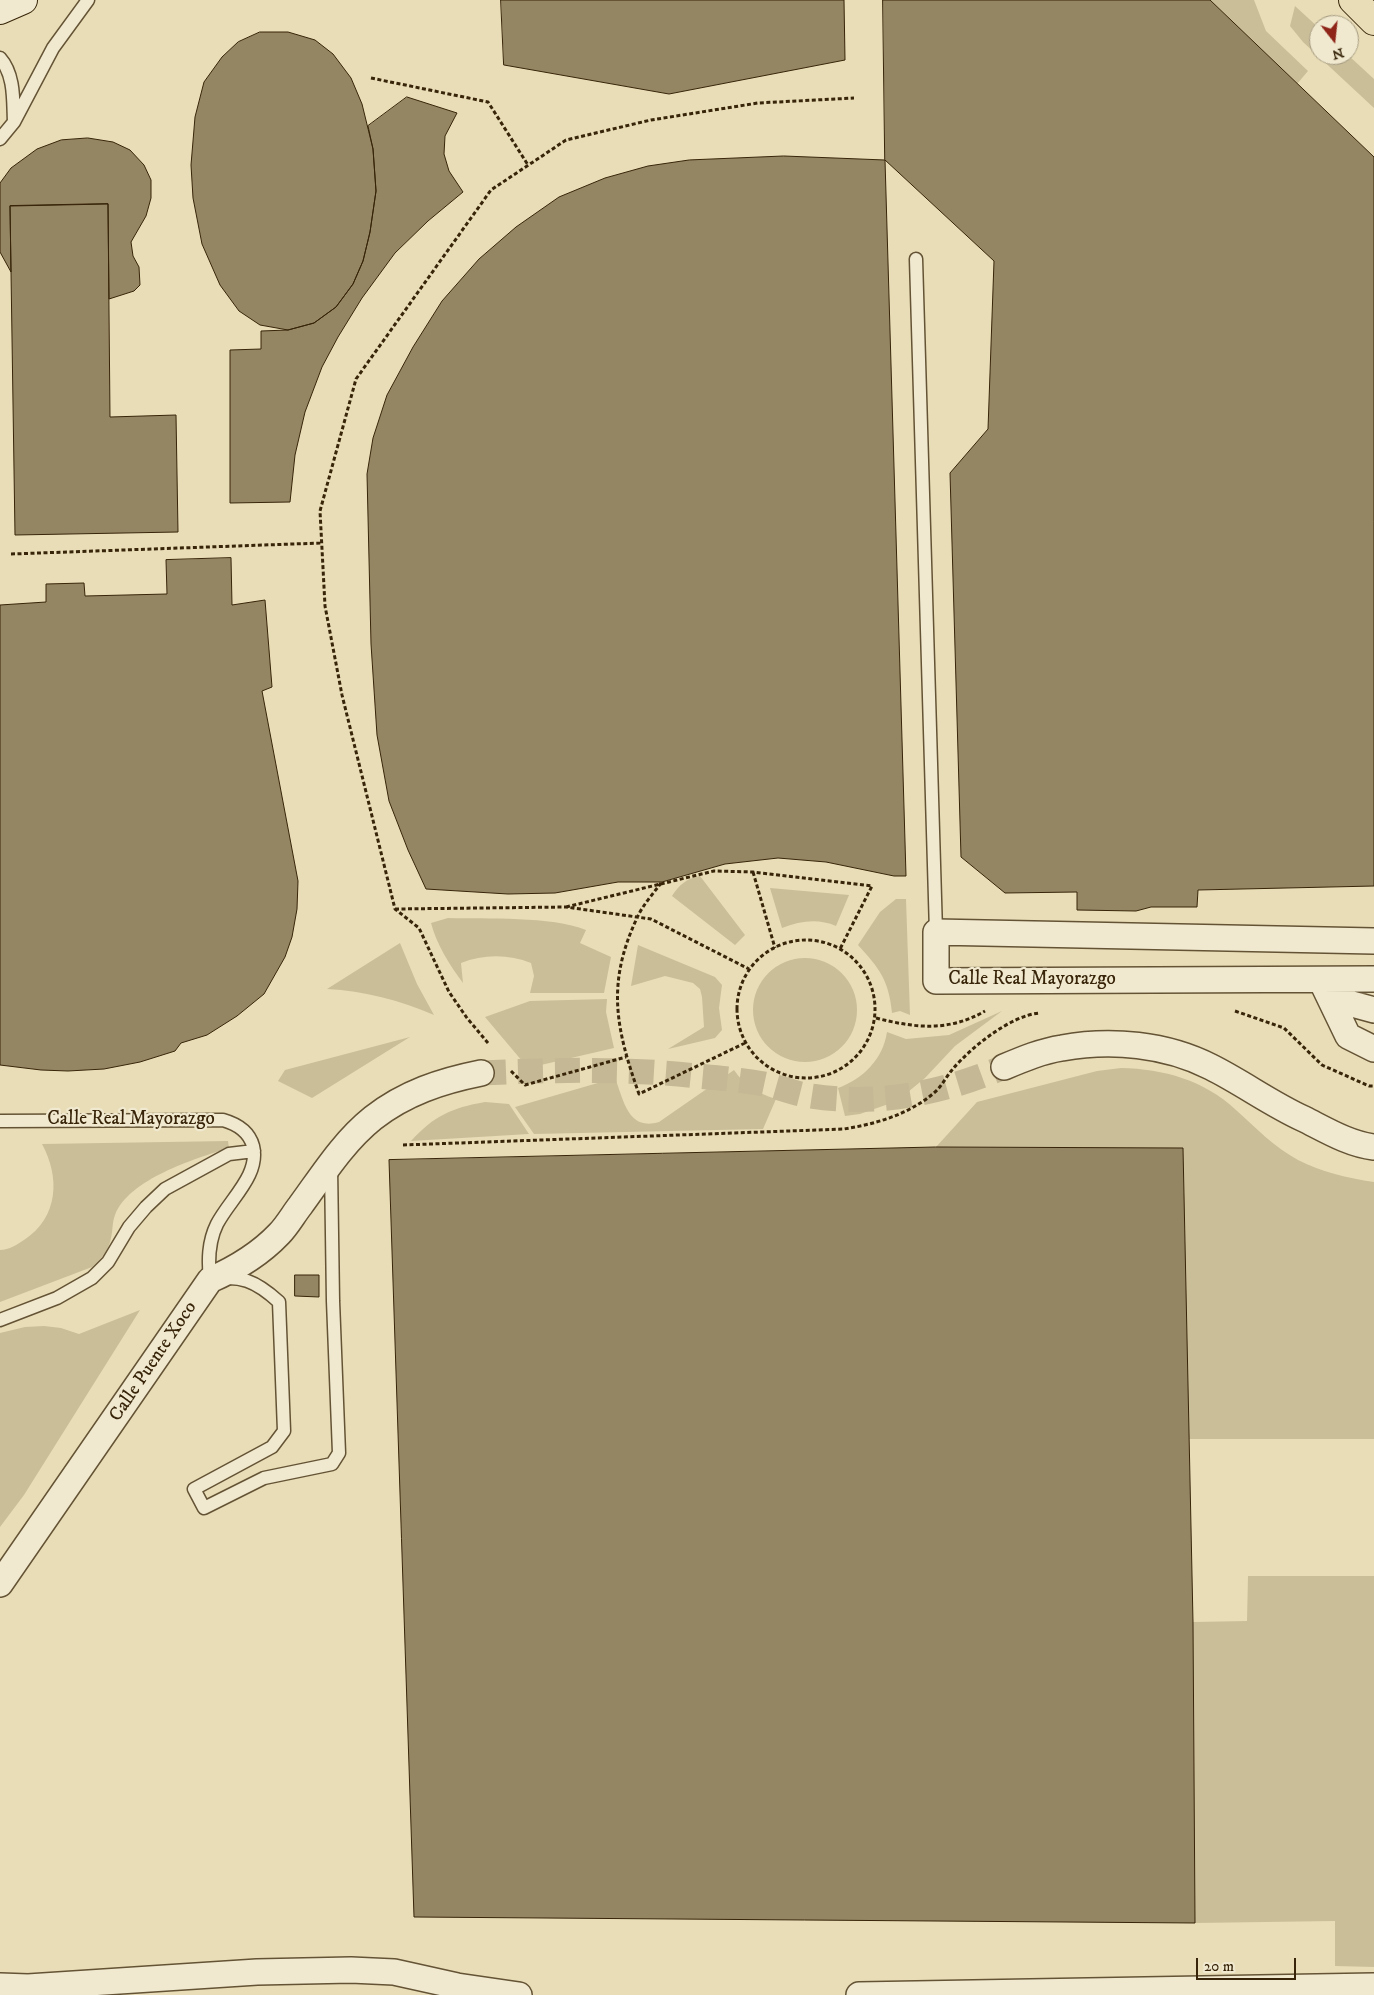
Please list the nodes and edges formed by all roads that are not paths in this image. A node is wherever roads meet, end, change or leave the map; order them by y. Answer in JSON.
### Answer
{"nodes":[{"id":1,"x":23,"y":0,"type":"edge"},
{"id":2,"x":88,"y":0,"type":"edge"},
{"id":3,"x":1352,"y":0,"type":"edge"},
{"id":4,"x":0,"y":10,"type":"edge"},
{"id":5,"x":1374,"y":21,"type":"edge"},
{"id":6,"x":0,"y":58,"type":"edge"},
{"id":7,"x":14,"y":122,"type":"junction"},
{"id":8,"x":0,"y":139,"type":"edge"},
{"id":9,"x":916,"y":259,"type":"dead end"},
{"id":10,"x":936,"y":932,"type":"junction"},
{"id":11,"x":1374,"y":941,"type":"edge"},
{"id":12,"x":1374,"y":979,"type":"edge"},
{"id":13,"x":1326,"y":989,"type":"junction"},
{"id":14,"x":1374,"y":1010,"type":"edge"},
{"id":15,"x":1374,"y":1049,"type":"edge"},
{"id":16,"x":1004,"y":1067,"type":"tunnel mouth"},
{"id":17,"x":481,"y":1073,"type":"tunnel mouth"},
{"id":18,"x":0,"y":1121,"type":"edge"},
{"id":19,"x":1374,"y":1147,"type":"edge"},
{"id":20,"x":254,"y":1151,"type":"junction"},
{"id":21,"x":331,"y":1164,"type":"junction"},
{"id":22,"x":210,"y":1280,"type":"junction"},
{"id":23,"x":0,"y":1320,"type":"edge"},
{"id":24,"x":0,"y":1584,"type":"edge"},
{"id":25,"x":0,"y":1986,"type":"edge"},
{"id":26,"x":1374,"y":1986,"type":"edge"},
{"id":27,"x":519,"y":1995,"type":"edge"},
{"id":28,"x":859,"y":1995,"type":"edge"}],
"edges":[{"from":1,"to":4,"type":"main road"},
{"from":2,"to":7,"type":"lane"},
{"from":3,"to":5,"type":"main road"},
{"from":6,"to":7,"type":"lane"},
{"from":7,"to":8,"type":"lane"},
{"from":9,"to":10,"type":"lane"},
{"from":10,"to":11,"type":"street"},
{"from":10,"to":13,"type":"street","name":"Calle Real Mayorazgo"},
{"from":12,"to":13,"type":"street","name":"Calle Real Mayorazgo"},
{"from":13,"to":14,"type":"street"},
{"from":13,"to":15,"type":"street"},
{"from":16,"to":19,"type":"street"},
{"from":17,"to":21,"type":"street"},
{"from":18,"to":20,"type":"lane","name":"Calle Real Mayorazgo"},
{"from":20,"to":22,"type":"lane"},
{"from":20,"to":23,"type":"lane"},
{"from":21,"to":22,"type":"street","name":"Calle Puente Xoco"},
{"from":21,"to":22,"type":"lane"},
{"from":22,"to":24,"type":"street","name":"Calle Puente Xoco"},
{"from":25,"to":27,"type":"street"},
{"from":26,"to":28,"type":"street"}]}
